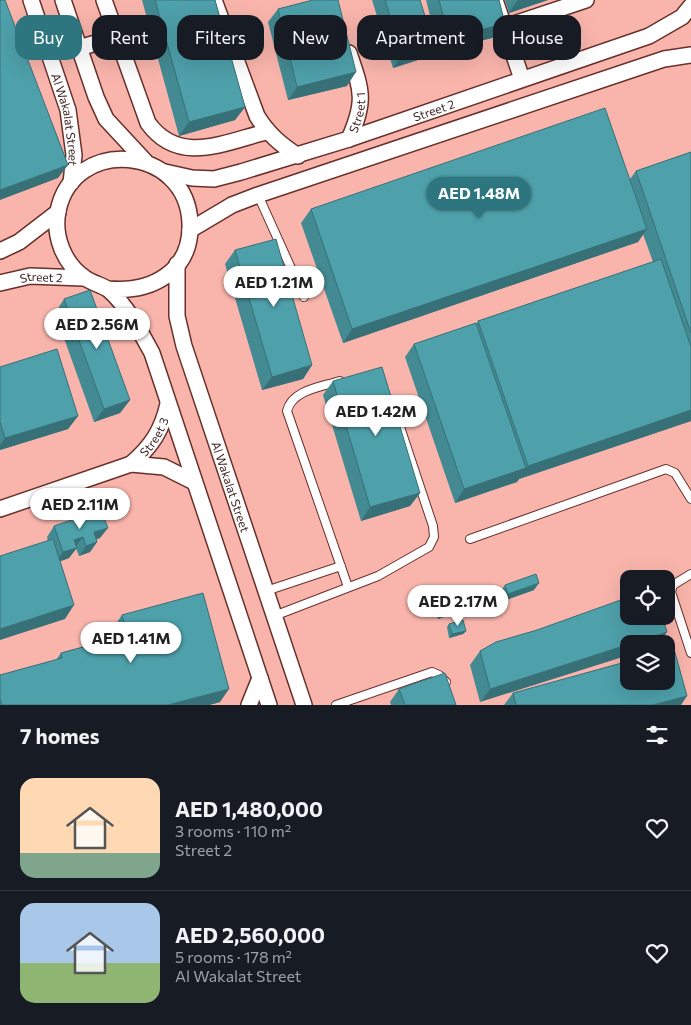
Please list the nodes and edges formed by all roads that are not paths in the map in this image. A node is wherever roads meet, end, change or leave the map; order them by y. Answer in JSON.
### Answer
{"nodes":[{"id":1,"x":30,"y":0,"type":"edge"},
{"id":2,"x":63,"y":0,"type":"edge"},
{"id":3,"x":104,"y":0,"type":"edge"},
{"id":4,"x":214,"y":0,"type":"edge"},
{"id":5,"x":496,"y":0,"type":"edge"},
{"id":6,"x":586,"y":0,"type":"edge"},
{"id":7,"x":691,"y":6,"type":"edge"},
{"id":8,"x":68,"y":15,"type":"edge"},
{"id":9,"x":109,"y":15,"type":"edge"},
{"id":10,"x":501,"y":15,"type":"edge"},
{"id":11,"x":541,"y":15,"type":"edge"},
{"id":12,"x":347,"y":47,"type":"edge"},
{"id":13,"x":691,"y":54,"type":"edge"},
{"id":14,"x":82,"y":58,"type":"edge"},
{"id":15,"x":125,"y":60,"type":"edge"},
{"id":16,"x":516,"y":60,"type":"edge"},
{"id":17,"x":522,"y":80,"type":"junction"},
{"id":18,"x":266,"y":132,"type":"junction"},
{"id":19,"x":349,"y":139,"type":"junction"},
{"id":20,"x":298,"y":156,"type":"junction"},
{"id":21,"x":145,"y":161,"type":"junction"},
{"id":22,"x":164,"y":172,"type":"junction"},
{"id":23,"x":71,"y":184,"type":"junction"},
{"id":24,"x":258,"y":195,"type":"junction"},
{"id":25,"x":58,"y":212,"type":"junction"},
{"id":26,"x":190,"y":230,"type":"junction"},
{"id":27,"x":0,"y":251,"type":"edge"},
{"id":28,"x":177,"y":264,"type":"junction"},
{"id":29,"x":84,"y":278,"type":"junction"},
{"id":30,"x":0,"y":283,"type":"edge"},
{"id":31,"x":108,"y":289,"type":"junction"},
{"id":32,"x":304,"y":297,"type":"dead end"},
{"id":33,"x":350,"y":377,"type":"edge"},
{"id":34,"x":392,"y":400,"type":"edge"},
{"id":35,"x":168,"y":404,"type":"junction"},
{"id":36,"x":131,"y":464,"type":"junction"},
{"id":37,"x":194,"y":482,"type":"junction"},
{"id":38,"x":691,"y":499,"type":"edge"},
{"id":39,"x":0,"y":509,"type":"edge"},
{"id":40,"x":470,"y":540,"type":"dead end"},
{"id":41,"x":340,"y":566,"type":"junction"},
{"id":42,"x":691,"y":574,"type":"edge"},
{"id":43,"x":348,"y":587,"type":"junction"},
{"id":44,"x":266,"y":590,"type":"junction"},
{"id":45,"x":274,"y":616,"type":"junction"},
{"id":46,"x":691,"y":653,"type":"edge"},
{"id":47,"x":260,"y":678,"type":"junction"},
{"id":48,"x":448,"y":689,"type":"edge"},
{"id":49,"x":360,"y":701,"type":"edge"},
{"id":50,"x":249,"y":705,"type":"edge"},
{"id":51,"x":269,"y":705,"type":"edge"},
{"id":52,"x":304,"y":705,"type":"edge"},
{"id":53,"x":336,"y":705,"type":"edge"}],
"edges":[{"from":1,"to":23,"type":"street","name":"Al Wakalat Street"},
{"from":2,"to":8,"type":"street"},
{"from":3,"to":9,"type":"street"},
{"from":4,"to":18,"type":"street"},
{"from":5,"to":10,"type":"street"},
{"from":6,"to":11,"type":"street"},
{"from":7,"to":17,"type":"street","name":"Street 2"},
{"from":12,"to":19,"type":"street","name":"Street 1"},
{"from":13,"to":24,"type":"street","name":"Street 2"},
{"from":14,"to":21,"type":"street"},
{"from":15,"to":18,"type":"street"},
{"from":16,"to":17,"type":"street"},
{"from":17,"to":19,"type":"street","name":"Street 2"},
{"from":18,"to":20,"type":"street"},
{"from":19,"to":20,"type":"street","name":"Street 2"},
{"from":20,"to":22,"type":"street","name":"Street 2"},
{"from":21,"to":22,"type":"street"},
{"from":21,"to":23,"type":"street"},
{"from":22,"to":26,"type":"street"},
{"from":23,"to":25,"type":"street"},
{"from":24,"to":26,"type":"street","name":"Street 2"},
{"from":24,"to":32,"type":"lane"},
{"from":25,"to":27,"type":"street"},
{"from":25,"to":29,"type":"street"},
{"from":26,"to":28,"type":"street"},
{"from":28,"to":31,"type":"street"},
{"from":28,"to":44,"type":"street","name":"Al Wakalat Street"},
{"from":29,"to":30,"type":"street","name":"Street 2"},
{"from":29,"to":31,"type":"street"},
{"from":31,"to":35,"type":"street"},
{"from":33,"to":41,"type":"lane"},
{"from":34,"to":43,"type":"lane"},
{"from":35,"to":36,"type":"street","name":"Street 3"},
{"from":35,"to":37,"type":"street"},
{"from":36,"to":37,"type":"street","name":"Street 3"},
{"from":36,"to":39,"type":"street","name":"Street 3"},
{"from":37,"to":47,"type":"street"},
{"from":38,"to":40,"type":"lane"},
{"from":41,"to":43,"type":"lane"},
{"from":41,"to":44,"type":"lane"},
{"from":42,"to":46,"type":"lane"},
{"from":43,"to":45,"type":"lane"},
{"from":44,"to":45,"type":"street","name":"Al Wakalat Street"},
{"from":45,"to":52,"type":"street","name":"Al Wakalat Street"},
{"from":47,"to":50,"type":"street"},
{"from":47,"to":51,"type":"street"},
{"from":48,"to":49,"type":"lane"},
{"from":49,"to":53,"type":"lane"}]}
